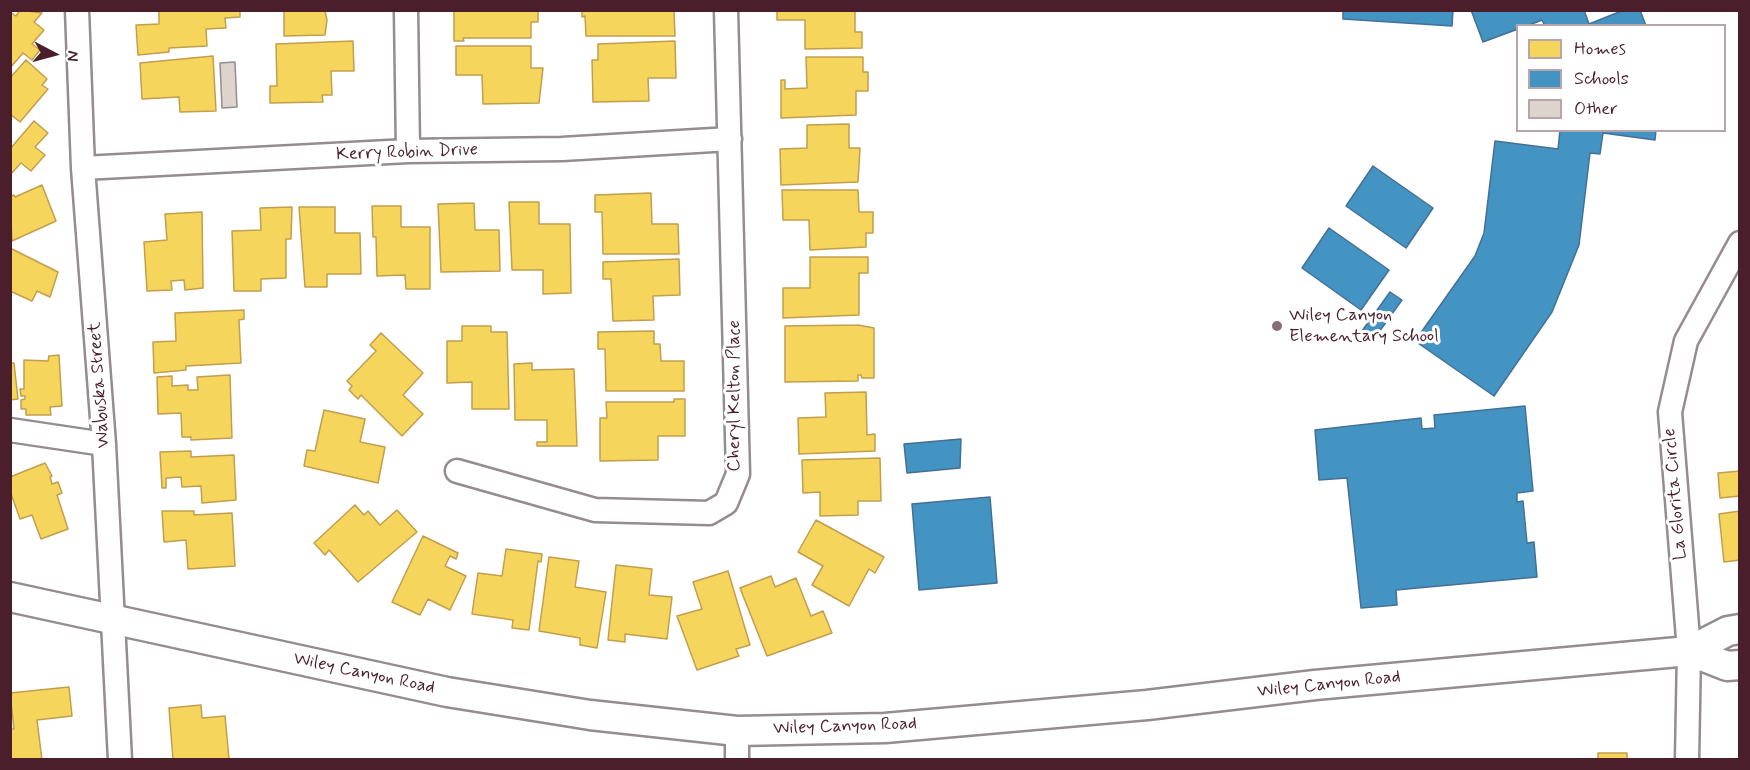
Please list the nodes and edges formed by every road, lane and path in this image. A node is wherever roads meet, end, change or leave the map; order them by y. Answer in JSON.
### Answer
{"nodes":[{"id":1,"x":77,"y":10,"type":"edge"},
{"id":2,"x":406,"y":10,"type":"edge"},
{"id":3,"x":726,"y":10,"type":"edge"},
{"id":4,"x":730,"y":139,"type":"junction"},
{"id":5,"x":408,"y":151,"type":"junction"},
{"id":6,"x":83,"y":168,"type":"junction"},
{"id":7,"x":1740,"y":243,"type":"edge"},
{"id":8,"x":10,"y":430,"type":"edge"},
{"id":9,"x":104,"y":444,"type":"junction"},
{"id":10,"x":457,"y":471,"type":"dead end"},
{"id":11,"x":10,"y":597,"type":"edge"},
{"id":12,"x":111,"y":619,"type":"junction"},
{"id":13,"x":1740,"y":629,"type":"edge"},
{"id":14,"x":1689,"y":651,"type":"junction"},
{"id":15,"x":1740,"y":665,"type":"edge"},
{"id":16,"x":737,"y":731,"type":"junction"},
{"id":17,"x":120,"y":759,"type":"edge"},
{"id":18,"x":737,"y":759,"type":"edge"},
{"id":19,"x":1687,"y":759,"type":"edge"}],
"edges":[{"from":1,"to":6,"type":"street","name":"Wabuska Street"},
{"from":2,"to":5,"type":"street"},
{"from":3,"to":4,"type":"street","name":"Cheryl Kelton Place"},
{"from":4,"to":5,"type":"street","name":"Kerry Robin Drive"},
{"from":4,"to":10,"type":"street","name":"Cheryl Kelton Place"},
{"from":5,"to":6,"type":"street","name":"Kerry Robin Drive"},
{"from":6,"to":9,"type":"street","name":"Wabuska Street"},
{"from":7,"to":14,"type":"street","name":"La Glorita Circle"},
{"from":8,"to":9,"type":"street"},
{"from":9,"to":12,"type":"street","name":"Wabuska Street"},
{"from":11,"to":12,"type":"street","name":"Wiley Canyon Road"},
{"from":12,"to":16,"type":"street","name":"Wiley Canyon Road"},
{"from":12,"to":17,"type":"street","name":"Wabuska Street"},
{"from":13,"to":14,"type":"street","name":"Wiley Canyon Road"},
{"from":14,"to":15,"type":"street","name":"Wiley Canyon Road"},
{"from":14,"to":16,"type":"street","name":"Wiley Canyon Road"},
{"from":14,"to":19,"type":"street","name":"La Glorita Circle"},
{"from":16,"to":18,"type":"street"}]}
